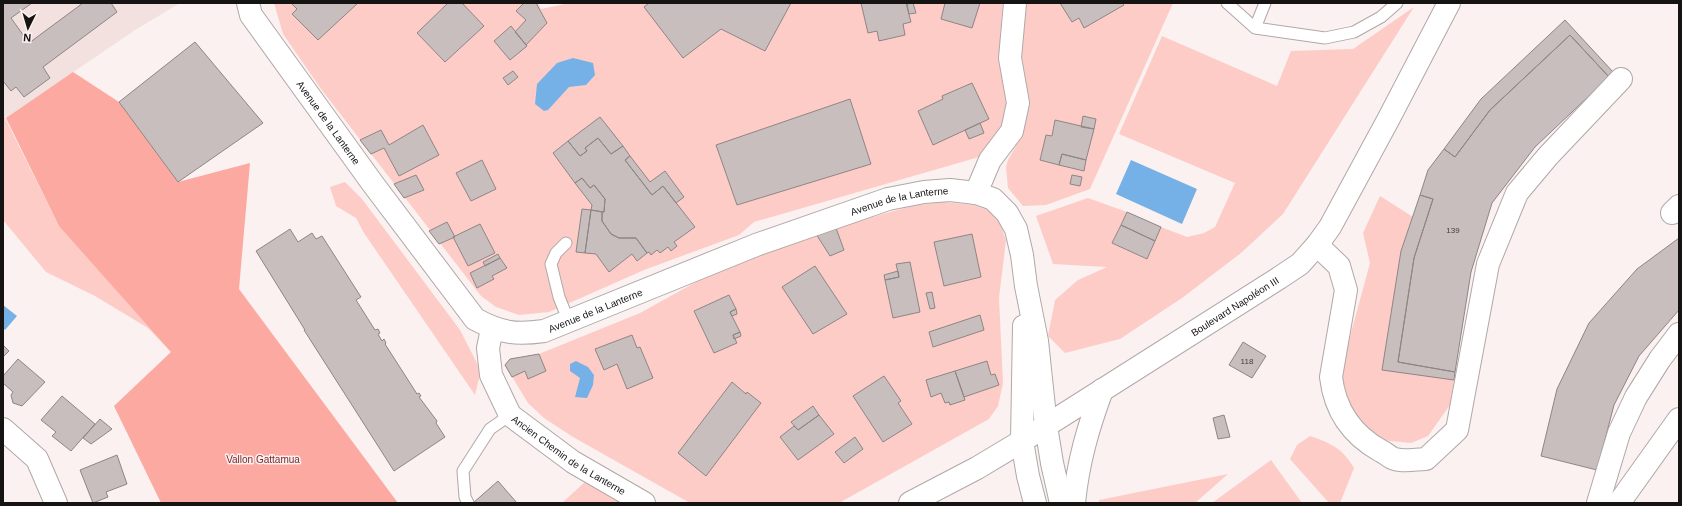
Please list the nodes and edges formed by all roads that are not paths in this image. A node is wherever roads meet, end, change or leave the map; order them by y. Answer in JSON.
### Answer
{"nodes":[{"id":1,"x":248,"y":3,"type":"edge"},
{"id":2,"x":1015,"y":3,"type":"edge"},
{"id":3,"x":1226,"y":3,"type":"edge"},
{"id":4,"x":1265,"y":3,"type":"edge"},
{"id":5,"x":1397,"y":3,"type":"edge"},
{"id":6,"x":1449,"y":3,"type":"edge"},
{"id":7,"x":1254,"y":28,"type":"junction"},
{"id":8,"x":1621,"y":79,"type":"dead end"},
{"id":9,"x":976,"y":193,"type":"junction"},
{"id":10,"x":566,"y":243,"type":"dead end"},
{"id":11,"x":1317,"y":245,"type":"junction"},
{"id":12,"x":1026,"y":286,"type":"junction"},
{"id":13,"x":569,"y":322,"type":"junction"},
{"id":14,"x":492,"y":329,"type":"junction"},
{"id":15,"x":1679,"y":334,"type":"edge"},
{"id":16,"x":1102,"y":390,"type":"junction"},
{"id":17,"x":510,"y":415,"type":"junction"},
{"id":18,"x":1679,"y":419,"type":"edge"},
{"id":19,"x":1046,"y":426,"type":"junction"},
{"id":20,"x":3,"y":429,"type":"edge"},
{"id":21,"x":1022,"y":441,"type":"junction"},
{"id":22,"x":915,"y":502,"type":"edge"},
{"id":23,"x":56,"y":503,"type":"edge"},
{"id":24,"x":468,"y":503,"type":"edge"},
{"id":25,"x":644,"y":503,"type":"edge"},
{"id":26,"x":1035,"y":503,"type":"edge"},
{"id":27,"x":1061,"y":503,"type":"edge"},
{"id":28,"x":1074,"y":503,"type":"edge"},
{"id":29,"x":1598,"y":503,"type":"edge"},
{"id":30,"x":1619,"y":503,"type":"edge"}],
"edges":[{"from":1,"to":14,"type":"street","name":"Avenue de la Lanterne"},
{"from":2,"to":9,"type":"street"},
{"from":3,"to":7,"type":"lane"},
{"from":4,"to":7,"type":"lane"},
{"from":5,"to":7,"type":"lane"},
{"from":6,"to":11,"type":"street","name":"Boulevard Napoléon III"},
{"from":8,"to":11,"type":"street"},
{"from":9,"to":12,"type":"street","name":"Avenue de la Lanterne"},
{"from":9,"to":13,"type":"street","name":"Avenue de la Lanterne"},
{"from":10,"to":13,"type":"lane"},
{"from":11,"to":16,"type":"street","name":"Boulevard Napoléon III"},
{"from":12,"to":19,"type":"street","name":"Avenue de la Lanterne"},
{"from":12,"to":21,"type":"street","name":"Avenue de la Lanterne"},
{"from":13,"to":14,"type":"street","name":"Avenue de la Lanterne"},
{"from":14,"to":17,"type":"street","name":"Ancien Chemin de la Lanterne"},
{"from":15,"to":29,"type":"street"},
{"from":16,"to":19,"type":"street","name":"Boulevard Napoléon III"},
{"from":16,"to":28,"type":"street"},
{"from":17,"to":24,"type":"lane"},
{"from":17,"to":25,"type":"street","name":"Ancien Chemin de la Lanterne"},
{"from":18,"to":30,"type":"street"},
{"from":19,"to":21,"type":"street","name":"Boulevard Napoléon III"},
{"from":19,"to":27,"type":"street","name":"Avenue de la Lanterne"},
{"from":20,"to":23,"type":"street"},
{"from":21,"to":22,"type":"street","name":"Boulevard Napoléon III"},
{"from":21,"to":26,"type":"street","name":"Avenue de la Lanterne"}]}
